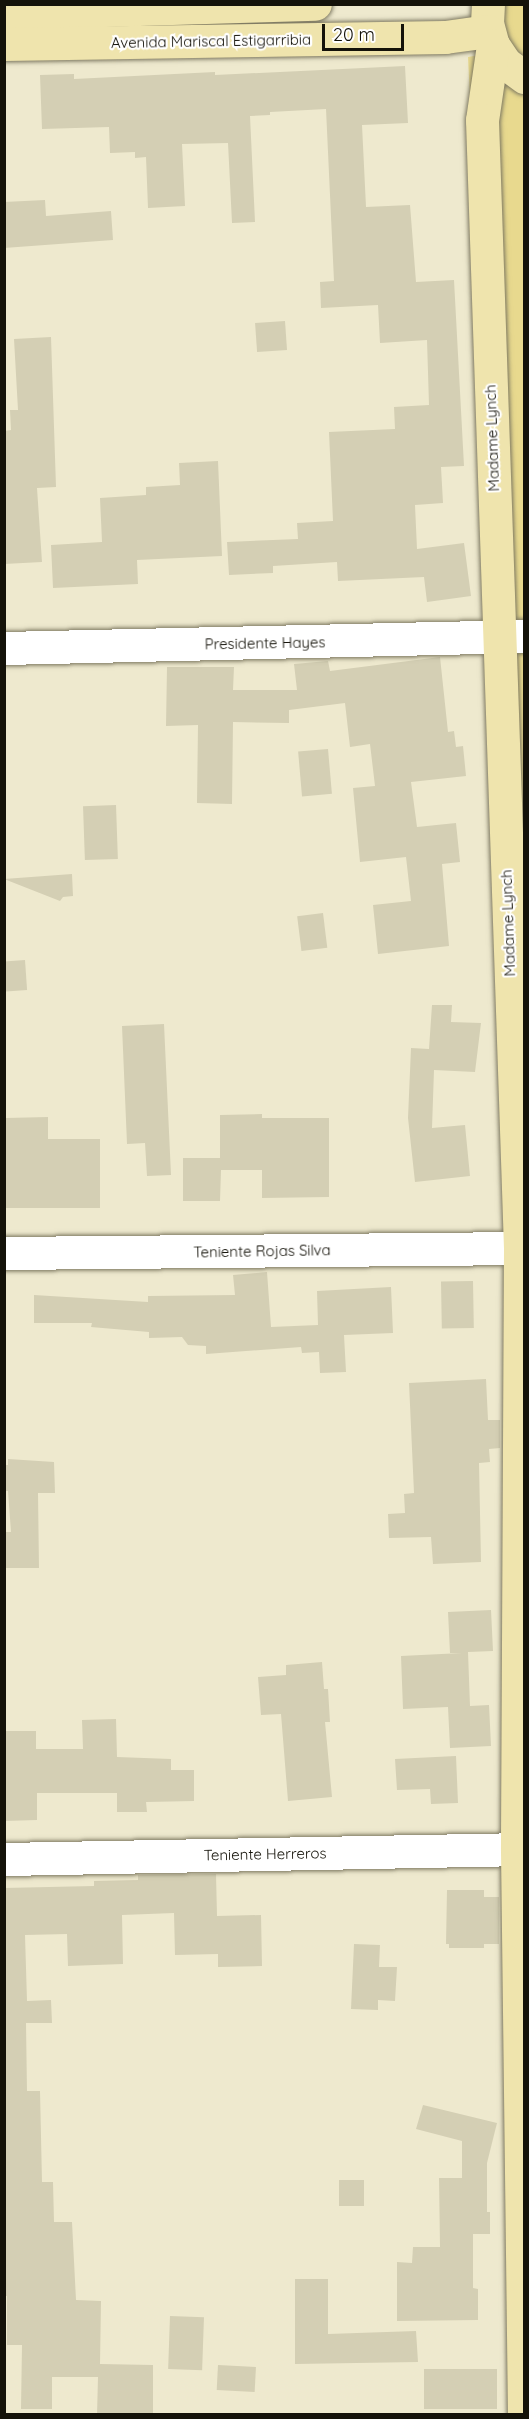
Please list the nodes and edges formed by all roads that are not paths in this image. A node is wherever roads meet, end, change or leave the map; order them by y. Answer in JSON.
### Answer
{"nodes":[{"id":1,"x":315,"y":4,"type":"edge"},
{"id":2,"x":4,"y":13,"type":"edge"},
{"id":3,"x":490,"y":27,"type":"edge"},
{"id":4,"x":4,"y":44,"type":"edge"},
{"id":5,"x":525,"y":77,"type":"edge"},
{"id":6,"x":512,"y":637,"type":"edge"},
{"id":7,"x":4,"y":648,"type":"edge"},
{"id":8,"x":522,"y":1248,"type":"edge"},
{"id":9,"x":4,"y":1254,"type":"edge"},
{"id":10,"x":521,"y":1849,"type":"edge"},
{"id":11,"x":4,"y":1859,"type":"edge"},
{"id":12,"x":524,"y":2415,"type":"edge"}],
"edges":[{"from":1,"to":2,"type":"main road"},
{"from":3,"to":4,"type":"main road","name":"Avenida Mariscal Estigarribia"},
{"from":3,"to":5,"type":"main road"},
{"from":3,"to":6,"type":"main road","name":"Madame Lynch"},
{"from":6,"to":7,"type":"street","name":"Presidente Hayes"},
{"from":6,"to":8,"type":"main road","name":"Madame Lynch"},
{"from":8,"to":9,"type":"street","name":"Teniente Rojas Silva"},
{"from":8,"to":10,"type":"main road","name":"Madame Lynch"},
{"from":10,"to":11,"type":"street","name":"Teniente Herreros"},
{"from":10,"to":12,"type":"main road","name":"Madame Lynch"}]}
